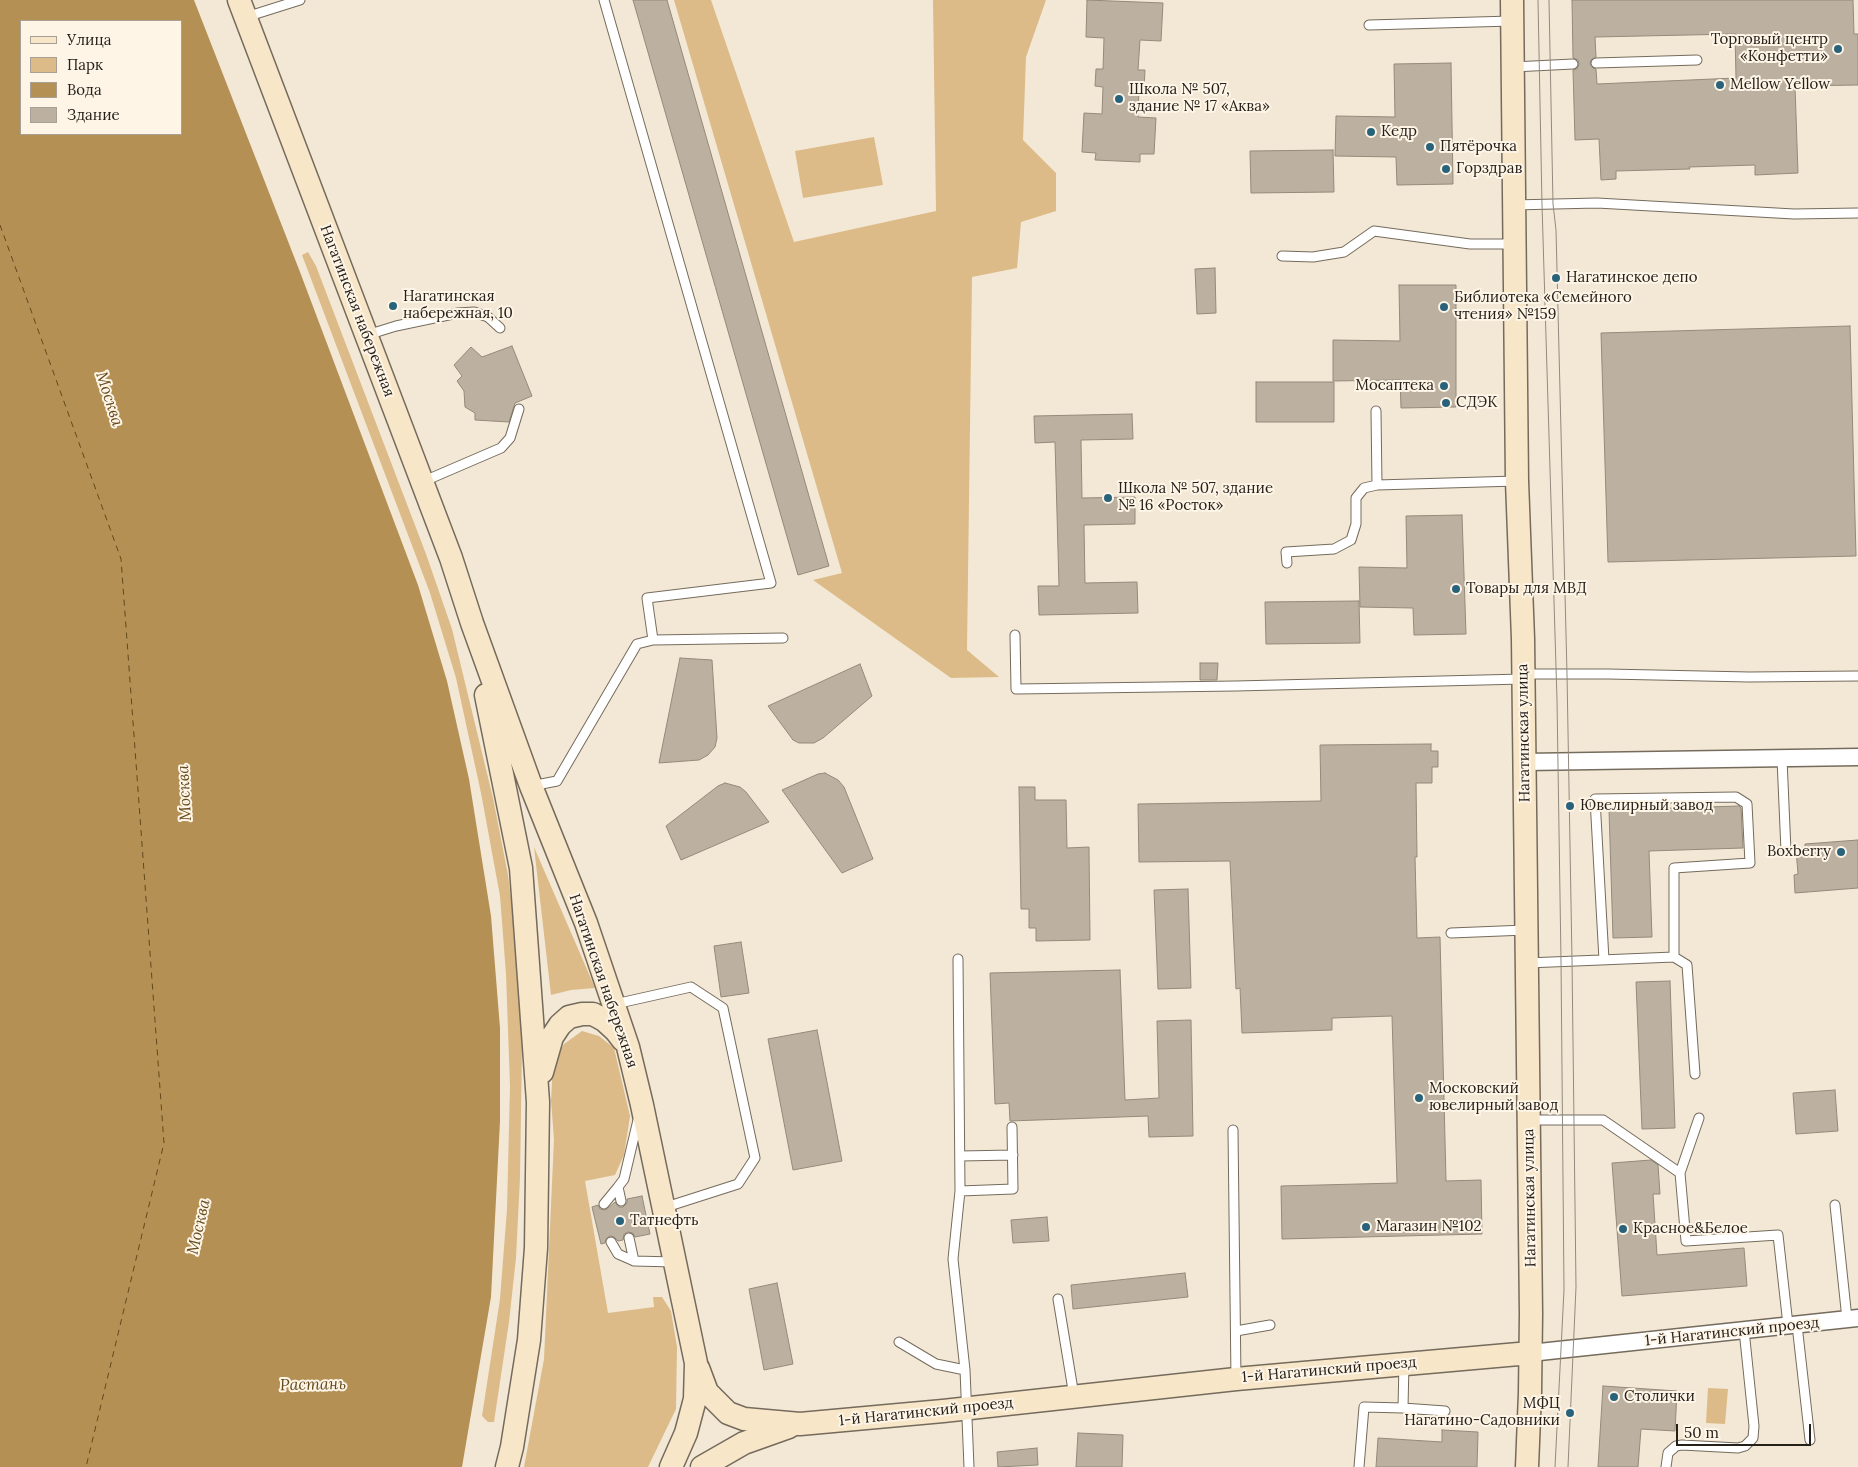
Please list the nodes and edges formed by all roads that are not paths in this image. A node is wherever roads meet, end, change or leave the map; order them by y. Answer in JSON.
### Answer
{"nodes":[{"id":1,"x":300,"y":0,"type":"edge"},
{"id":2,"x":604,"y":0,"type":"edge"},
{"id":3,"x":242,"y":8,"type":"edge"},
{"id":4,"x":1512,"y":11,"type":"edge"},
{"id":5,"x":1369,"y":25,"type":"dead end"},
{"id":6,"x":1697,"y":60,"type":"dead end"},
{"id":7,"x":1573,"y":64,"type":"dead end"},
{"id":8,"x":1596,"y":64,"type":"dead end"},
{"id":9,"x":1512,"y":67,"type":"junction"},
{"id":10,"x":1513,"y":205,"type":"junction"},
{"id":11,"x":1858,"y":213,"type":"edge"},
{"id":12,"x":1514,"y":244,"type":"junction"},
{"id":13,"x":1282,"y":256,"type":"dead end"},
{"id":14,"x":500,"y":328,"type":"dead end"},
{"id":15,"x":367,"y":336,"type":"junction"},
{"id":16,"x":519,"y":409,"type":"dead end"},
{"id":17,"x":1376,"y":411,"type":"dead end"},
{"id":18,"x":1517,"y":481,"type":"junction"},
{"id":19,"x":422,"y":482,"type":"junction"},
{"id":20,"x":1377,"y":485,"type":"junction"},
{"id":21,"x":1287,"y":563,"type":"dead end"},
{"id":22,"x":472,"y":623,"type":"junction"},
{"id":23,"x":1015,"y":635,"type":"dead end"},
{"id":24,"x":783,"y":638,"type":"dead end"},
{"id":25,"x":653,"y":640,"type":"junction"},
{"id":26,"x":1858,"y":676,"type":"edge"},
{"id":27,"x":1523,"y":677,"type":"junction"},
{"id":28,"x":1858,"y":757,"type":"edge"},
{"id":29,"x":1782,"y":759,"type":"junction"},
{"id":30,"x":1525,"y":762,"type":"junction"},
{"id":31,"x":531,"y":786,"type":"junction"},
{"id":32,"x":1786,"y":851,"type":"dead end"},
{"id":33,"x":1526,"y":930,"type":"junction"},
{"id":34,"x":1451,"y":934,"type":"dead end"},
{"id":35,"x":1674,"y":957,"type":"junction"},
{"id":36,"x":958,"y":959,"type":"dead end"},
{"id":37,"x":1604,"y":960,"type":"junction"},
{"id":38,"x":1527,"y":963,"type":"junction"},
{"id":39,"x":614,"y":1005,"type":"junction"},
{"id":40,"x":628,"y":1047,"type":"junction"},
{"id":41,"x":1695,"y":1074,"type":"dead end"},
{"id":42,"x":538,"y":1102,"type":"junction"},
{"id":43,"x":642,"y":1105,"type":"junction"},
{"id":44,"x":1699,"y":1118,"type":"dead end"},
{"id":45,"x":1528,"y":1120,"type":"junction"},
{"id":46,"x":1012,"y":1127,"type":"dead end"},
{"id":47,"x":1233,"y":1130,"type":"dead end"},
{"id":48,"x":1013,"y":1155,"type":"junction"},
{"id":49,"x":960,"y":1156,"type":"junction"},
{"id":50,"x":1680,"y":1173,"type":"junction"},
{"id":51,"x":618,"y":1187,"type":"junction"},
{"id":52,"x":960,"y":1190,"type":"junction"},
{"id":53,"x":621,"y":1200,"type":"dead end"},
{"id":54,"x":604,"y":1204,"type":"dead end"},
{"id":55,"x":1834,"y":1205,"type":"dead end"},
{"id":56,"x":663,"y":1208,"type":"junction"},
{"id":57,"x":629,"y":1238,"type":"dead end"},
{"id":58,"x":611,"y":1242,"type":"dead end"},
{"id":59,"x":634,"y":1260,"type":"junction"},
{"id":60,"x":675,"y":1262,"type":"junction"},
{"id":61,"x":1058,"y":1299,"type":"dead end"},
{"id":62,"x":1853,"y":1319,"type":"edge"},
{"id":63,"x":1270,"y":1325,"type":"dead end"},
{"id":64,"x":1793,"y":1325,"type":"junction"},
{"id":65,"x":1744,"y":1330,"type":"junction"},
{"id":66,"x":1236,"y":1331,"type":"junction"},
{"id":67,"x":899,"y":1342,"type":"dead end"},
{"id":68,"x":1530,"y":1353,"type":"junction"},
{"id":69,"x":696,"y":1363,"type":"junction"},
{"id":70,"x":1404,"y":1363,"type":"junction"},
{"id":71,"x":965,"y":1370,"type":"junction"},
{"id":72,"x":1236,"y":1379,"type":"junction"},
{"id":73,"x":1074,"y":1397,"type":"junction"},
{"id":74,"x":967,"y":1408,"type":"junction"},
{"id":75,"x":1403,"y":1408,"type":"junction"},
{"id":76,"x":1445,"y":1411,"type":"dead end"},
{"id":77,"x":800,"y":1424,"type":"junction"},
{"id":78,"x":1810,"y":1440,"type":"dead end"},
{"id":79,"x":507,"y":1467,"type":"edge"},
{"id":80,"x":672,"y":1467,"type":"edge"},
{"id":81,"x":702,"y":1467,"type":"edge"},
{"id":82,"x":969,"y":1467,"type":"edge"},
{"id":83,"x":1359,"y":1467,"type":"edge"},
{"id":84,"x":1526,"y":1467,"type":"edge"},
{"id":85,"x":1666,"y":1467,"type":"edge"}],
"edges":[{"from":1,"to":3,"type":"lane"},
{"from":2,"to":25,"type":"lane"},
{"from":3,"to":15,"type":"street","name":"Нагатинская набережная"},
{"from":4,"to":5,"type":"lane"},
{"from":4,"to":9,"type":"street","name":"Нагатинская улица"},
{"from":6,"to":8,"type":"lane"},
{"from":7,"to":9,"type":"lane"},
{"from":9,"to":10,"type":"street","name":"Нагатинская улица"},
{"from":10,"to":11,"type":"lane"},
{"from":10,"to":12,"type":"street","name":"Нагатинская улица"},
{"from":12,"to":13,"type":"lane"},
{"from":12,"to":18,"type":"street","name":"Нагатинская улица"},
{"from":14,"to":15,"type":"lane"},
{"from":15,"to":19,"type":"street","name":"Нагатинская набережная"},
{"from":16,"to":19,"type":"lane"},
{"from":17,"to":20,"type":"lane"},
{"from":18,"to":20,"type":"lane"},
{"from":18,"to":27,"type":"street","name":"Нагатинская улица"},
{"from":19,"to":22,"type":"street","name":"Нагатинская набережная"},
{"from":20,"to":21,"type":"lane"},
{"from":22,"to":31,"type":"street","name":"Нагатинская набережная"},
{"from":22,"to":42,"type":"street","name":"Нагатинская набережная"},
{"from":23,"to":27,"type":"lane"},
{"from":24,"to":25,"type":"lane"},
{"from":25,"to":31,"type":"lane"},
{"from":26,"to":27,"type":"lane"},
{"from":27,"to":30,"type":"street","name":"Нагатинская улица"},
{"from":28,"to":29,"type":"street"},
{"from":29,"to":30,"type":"street"},
{"from":29,"to":32,"type":"lane"},
{"from":30,"to":33,"type":"street","name":"Нагатинская улица"},
{"from":31,"to":39,"type":"street","name":"Нагатинская набережная"},
{"from":33,"to":34,"type":"lane"},
{"from":33,"to":38,"type":"street","name":"Нагатинская улица"},
{"from":35,"to":37,"type":"lane"},
{"from":35,"to":37,"type":"lane"},
{"from":35,"to":41,"type":"lane"},
{"from":36,"to":49,"type":"lane"},
{"from":37,"to":38,"type":"lane"},
{"from":38,"to":45,"type":"street","name":"Нагатинская улица"},
{"from":39,"to":40,"type":"street","name":"Нагатинская набережная"},
{"from":39,"to":56,"type":"lane"},
{"from":40,"to":42,"type":"street"},
{"from":40,"to":43,"type":"street","name":"Нагатинская набережная"},
{"from":42,"to":79,"type":"street","name":"Нагатинская набережная"},
{"from":43,"to":51,"type":"lane"},
{"from":43,"to":56,"type":"street","name":"Нагатинская набережная"},
{"from":44,"to":50,"type":"lane"},
{"from":45,"to":50,"type":"lane"},
{"from":45,"to":68,"type":"street","name":"Нагатинская улица"},
{"from":46,"to":48,"type":"lane"},
{"from":47,"to":66,"type":"lane"},
{"from":48,"to":49,"type":"lane"},
{"from":48,"to":52,"type":"lane"},
{"from":49,"to":52,"type":"lane"},
{"from":50,"to":64,"type":"lane"},
{"from":51,"to":53,"type":"lane"},
{"from":51,"to":54,"type":"lane"},
{"from":52,"to":71,"type":"lane"},
{"from":55,"to":62,"type":"lane"},
{"from":56,"to":60,"type":"street","name":"Нагатинская набережная"},
{"from":57,"to":59,"type":"lane"},
{"from":58,"to":59,"type":"lane"},
{"from":59,"to":60,"type":"lane"},
{"from":60,"to":69,"type":"street","name":"Нагатинская набережная"},
{"from":61,"to":73,"type":"lane"},
{"from":62,"to":64,"type":"street","name":"1-й Нагатинский проезд"},
{"from":63,"to":66,"type":"lane"},
{"from":64,"to":65,"type":"street","name":"1-й Нагатинский проезд"},
{"from":64,"to":78,"type":"lane"},
{"from":65,"to":68,"type":"street","name":"1-й Нагатинский проезд"},
{"from":65,"to":85,"type":"lane"},
{"from":66,"to":72,"type":"lane"},
{"from":67,"to":71,"type":"lane"},
{"from":68,"to":70,"type":"street","name":"1-й Нагатинский проезд"},
{"from":68,"to":84,"type":"street","name":"Нагатинская улица"},
{"from":69,"to":77,"type":"street"},
{"from":69,"to":80,"type":"street","name":"Нагатинская набережная"},
{"from":70,"to":72,"type":"street","name":"1-й Нагатинский проезд"},
{"from":70,"to":75,"type":"lane"},
{"from":71,"to":74,"type":"lane"},
{"from":72,"to":73,"type":"street","name":"1-й Нагатинский проезд"},
{"from":73,"to":74,"type":"street","name":"1-й Нагатинский проезд"},
{"from":74,"to":77,"type":"street","name":"1-й Нагатинский проезд"},
{"from":74,"to":82,"type":"lane"},
{"from":75,"to":76,"type":"lane"},
{"from":75,"to":83,"type":"lane"},
{"from":77,"to":81,"type":"street"}]}
